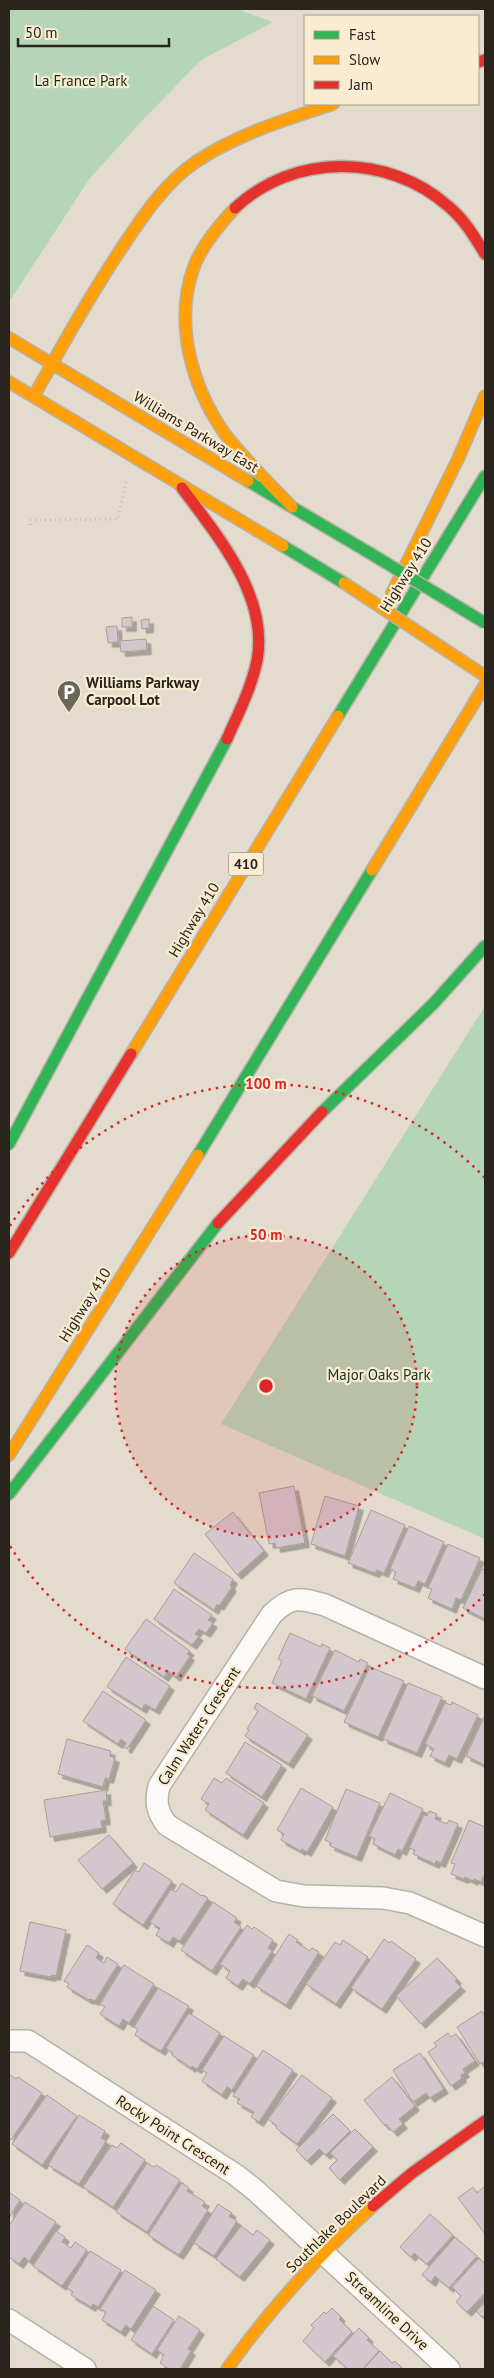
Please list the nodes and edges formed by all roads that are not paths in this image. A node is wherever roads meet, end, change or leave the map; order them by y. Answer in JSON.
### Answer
{"nodes":[{"id":1,"x":330,"y":105,"type":"edge"},
{"id":2,"x":485,"y":254,"type":"edge"},
{"id":3,"x":9,"y":338,"type":"edge"},
{"id":4,"x":52,"y":364,"type":"junction"},
{"id":5,"x":9,"y":382,"type":"edge"},
{"id":6,"x":34,"y":396,"type":"junction"},
{"id":7,"x":485,"y":396,"type":"edge"},
{"id":8,"x":485,"y":476,"type":"edge"},
{"id":9,"x":182,"y":488,"type":"junction"},
{"id":10,"x":292,"y":507,"type":"junction"},
{"id":11,"x":379,"y":619,"type":"dead end"},
{"id":12,"x":485,"y":623,"type":"edge"},
{"id":13,"x":372,"y":637,"type":"dead end"},
{"id":14,"x":365,"y":670,"type":"junction"},
{"id":15,"x":485,"y":676,"type":"edge"},
{"id":16,"x":485,"y":685,"type":"edge"},
{"id":17,"x":485,"y":946,"type":"edge"},
{"id":18,"x":9,"y":1144,"type":"edge"},
{"id":19,"x":9,"y":1253,"type":"edge"},
{"id":20,"x":9,"y":1455,"type":"edge"},
{"id":21,"x":9,"y":1494,"type":"edge"},
{"id":22,"x":485,"y":1678,"type":"edge"},
{"id":23,"x":485,"y":1936,"type":"edge"},
{"id":24,"x":9,"y":2041,"type":"edge"},
{"id":25,"x":485,"y":2120,"type":"edge"},
{"id":26,"x":324,"y":2253,"type":"junction"},
{"id":27,"x":9,"y":2320,"type":"edge"},
{"id":28,"x":85,"y":2369,"type":"edge"},
{"id":29,"x":227,"y":2369,"type":"edge"},
{"id":30,"x":449,"y":2369,"type":"edge"}],
"edges":[{"from":1,"to":4,"type":"main road"},
{"from":2,"to":10,"type":"main road"},
{"from":3,"to":4,"type":"main road","name":"Williams Parkway East"},
{"from":4,"to":6,"type":"main road"},
{"from":4,"to":10,"type":"main road","name":"Williams Parkway East"},
{"from":5,"to":6,"type":"main road"},
{"from":6,"to":9,"type":"main road"},
{"from":7,"to":11,"type":"main road"},
{"from":8,"to":14,"type":"main road","name":"Highway 410","number":"410"},
{"from":9,"to":15,"type":"main road","bridge":true},
{"from":9,"to":18,"type":"main road"},
{"from":10,"to":12,"type":"main road","name":"Williams Parkway East","bridge":true},
{"from":13,"to":14,"type":"main road"},
{"from":14,"to":19,"type":"main road","name":"Highway 410","number":"410"},
{"from":16,"to":20,"type":"main road","name":"Highway 410"},
{"from":17,"to":21,"type":"main road"},
{"from":22,"to":23,"type":"street","name":"Calm Waters Crescent"},
{"from":24,"to":26,"type":"street","name":"Rocky Point Crescent"},
{"from":25,"to":26,"type":"main road","name":"Southlake Boulevard"},
{"from":26,"to":29,"type":"main road","name":"Southlake Boulevard"},
{"from":26,"to":30,"type":"street","name":"Streamline Drive"},
{"from":27,"to":28,"type":"street"}]}
